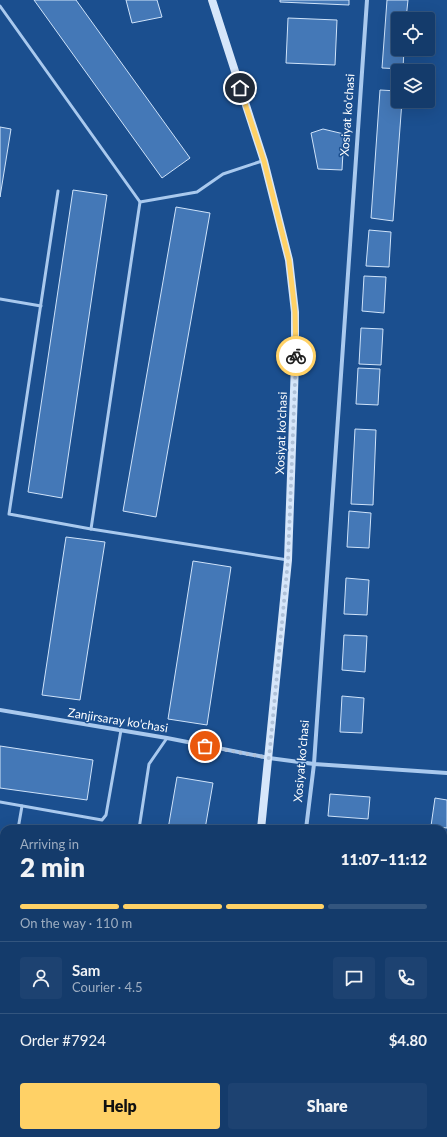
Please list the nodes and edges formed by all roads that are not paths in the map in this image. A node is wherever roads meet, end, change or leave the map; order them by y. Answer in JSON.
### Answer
{"nodes":[{"id":1,"x":212,"y":0,"type":"edge"},
{"id":2,"x":367,"y":0,"type":"edge"},
{"id":3,"x":0,"y":6,"type":"edge"},
{"id":4,"x":264,"y":161,"type":"junction"},
{"id":5,"x":58,"y":191,"type":"dead end"},
{"id":6,"x":140,"y":202,"type":"junction"},
{"id":7,"x":0,"y":299,"type":"edge"},
{"id":8,"x":41,"y":306,"type":"junction"},
{"id":9,"x":91,"y":529,"type":"junction"},
{"id":10,"x":288,"y":560,"type":"junction"},
{"id":11,"x":0,"y":710,"type":"edge"},
{"id":12,"x":121,"y":730,"type":"junction"},
{"id":13,"x":167,"y":738,"type":"junction"},
{"id":14,"x":269,"y":758,"type":"junction"},
{"id":15,"x":314,"y":764,"type":"junction"},
{"id":16,"x":447,"y":773,"type":"edge"},
{"id":17,"x":0,"y":802,"type":"edge"},
{"id":18,"x":22,"y":806,"type":"junction"},
{"id":19,"x":19,"y":825,"type":"edge"},
{"id":20,"x":140,"y":825,"type":"edge"},
{"id":21,"x":261,"y":825,"type":"edge"},
{"id":22,"x":306,"y":825,"type":"edge"}],
"edges":[{"from":1,"to":4,"type":"main road","name":"Xosiyat ko'chasi"},
{"from":2,"to":15,"type":"street","name":"Xosiyat ko'chasi"},
{"from":3,"to":6,"type":"lane"},
{"from":4,"to":6,"type":"lane"},
{"from":4,"to":10,"type":"main road","name":"Xosiyat ko'chasi"},
{"from":5,"to":8,"type":"lane"},
{"from":6,"to":9,"type":"lane"},
{"from":7,"to":8,"type":"lane"},
{"from":8,"to":9,"type":"lane"},
{"from":9,"to":10,"type":"lane"},
{"from":10,"to":14,"type":"main road","name":"Xosiyat ko'chasi"},
{"from":11,"to":12,"type":"street","name":"Zanjirsaray ko'chasi"},
{"from":12,"to":13,"type":"street","name":"Zanjirsaray ko'chasi"},
{"from":12,"to":18,"type":"lane"},
{"from":13,"to":14,"type":"street","name":"Zanjirsaray ko'chasi"},
{"from":13,"to":20,"type":"lane"},
{"from":14,"to":15,"type":"street","name":"Zanjirsaray ko'chasi"},
{"from":14,"to":21,"type":"main road","name":"Xosiyat ko'chasi"},
{"from":15,"to":16,"type":"street","name":"Zanjirsaray ko'chasi"},
{"from":15,"to":22,"type":"street","name":"Xosiyat ko'chasi"},
{"from":17,"to":18,"type":"lane"},
{"from":18,"to":19,"type":"lane"}]}
